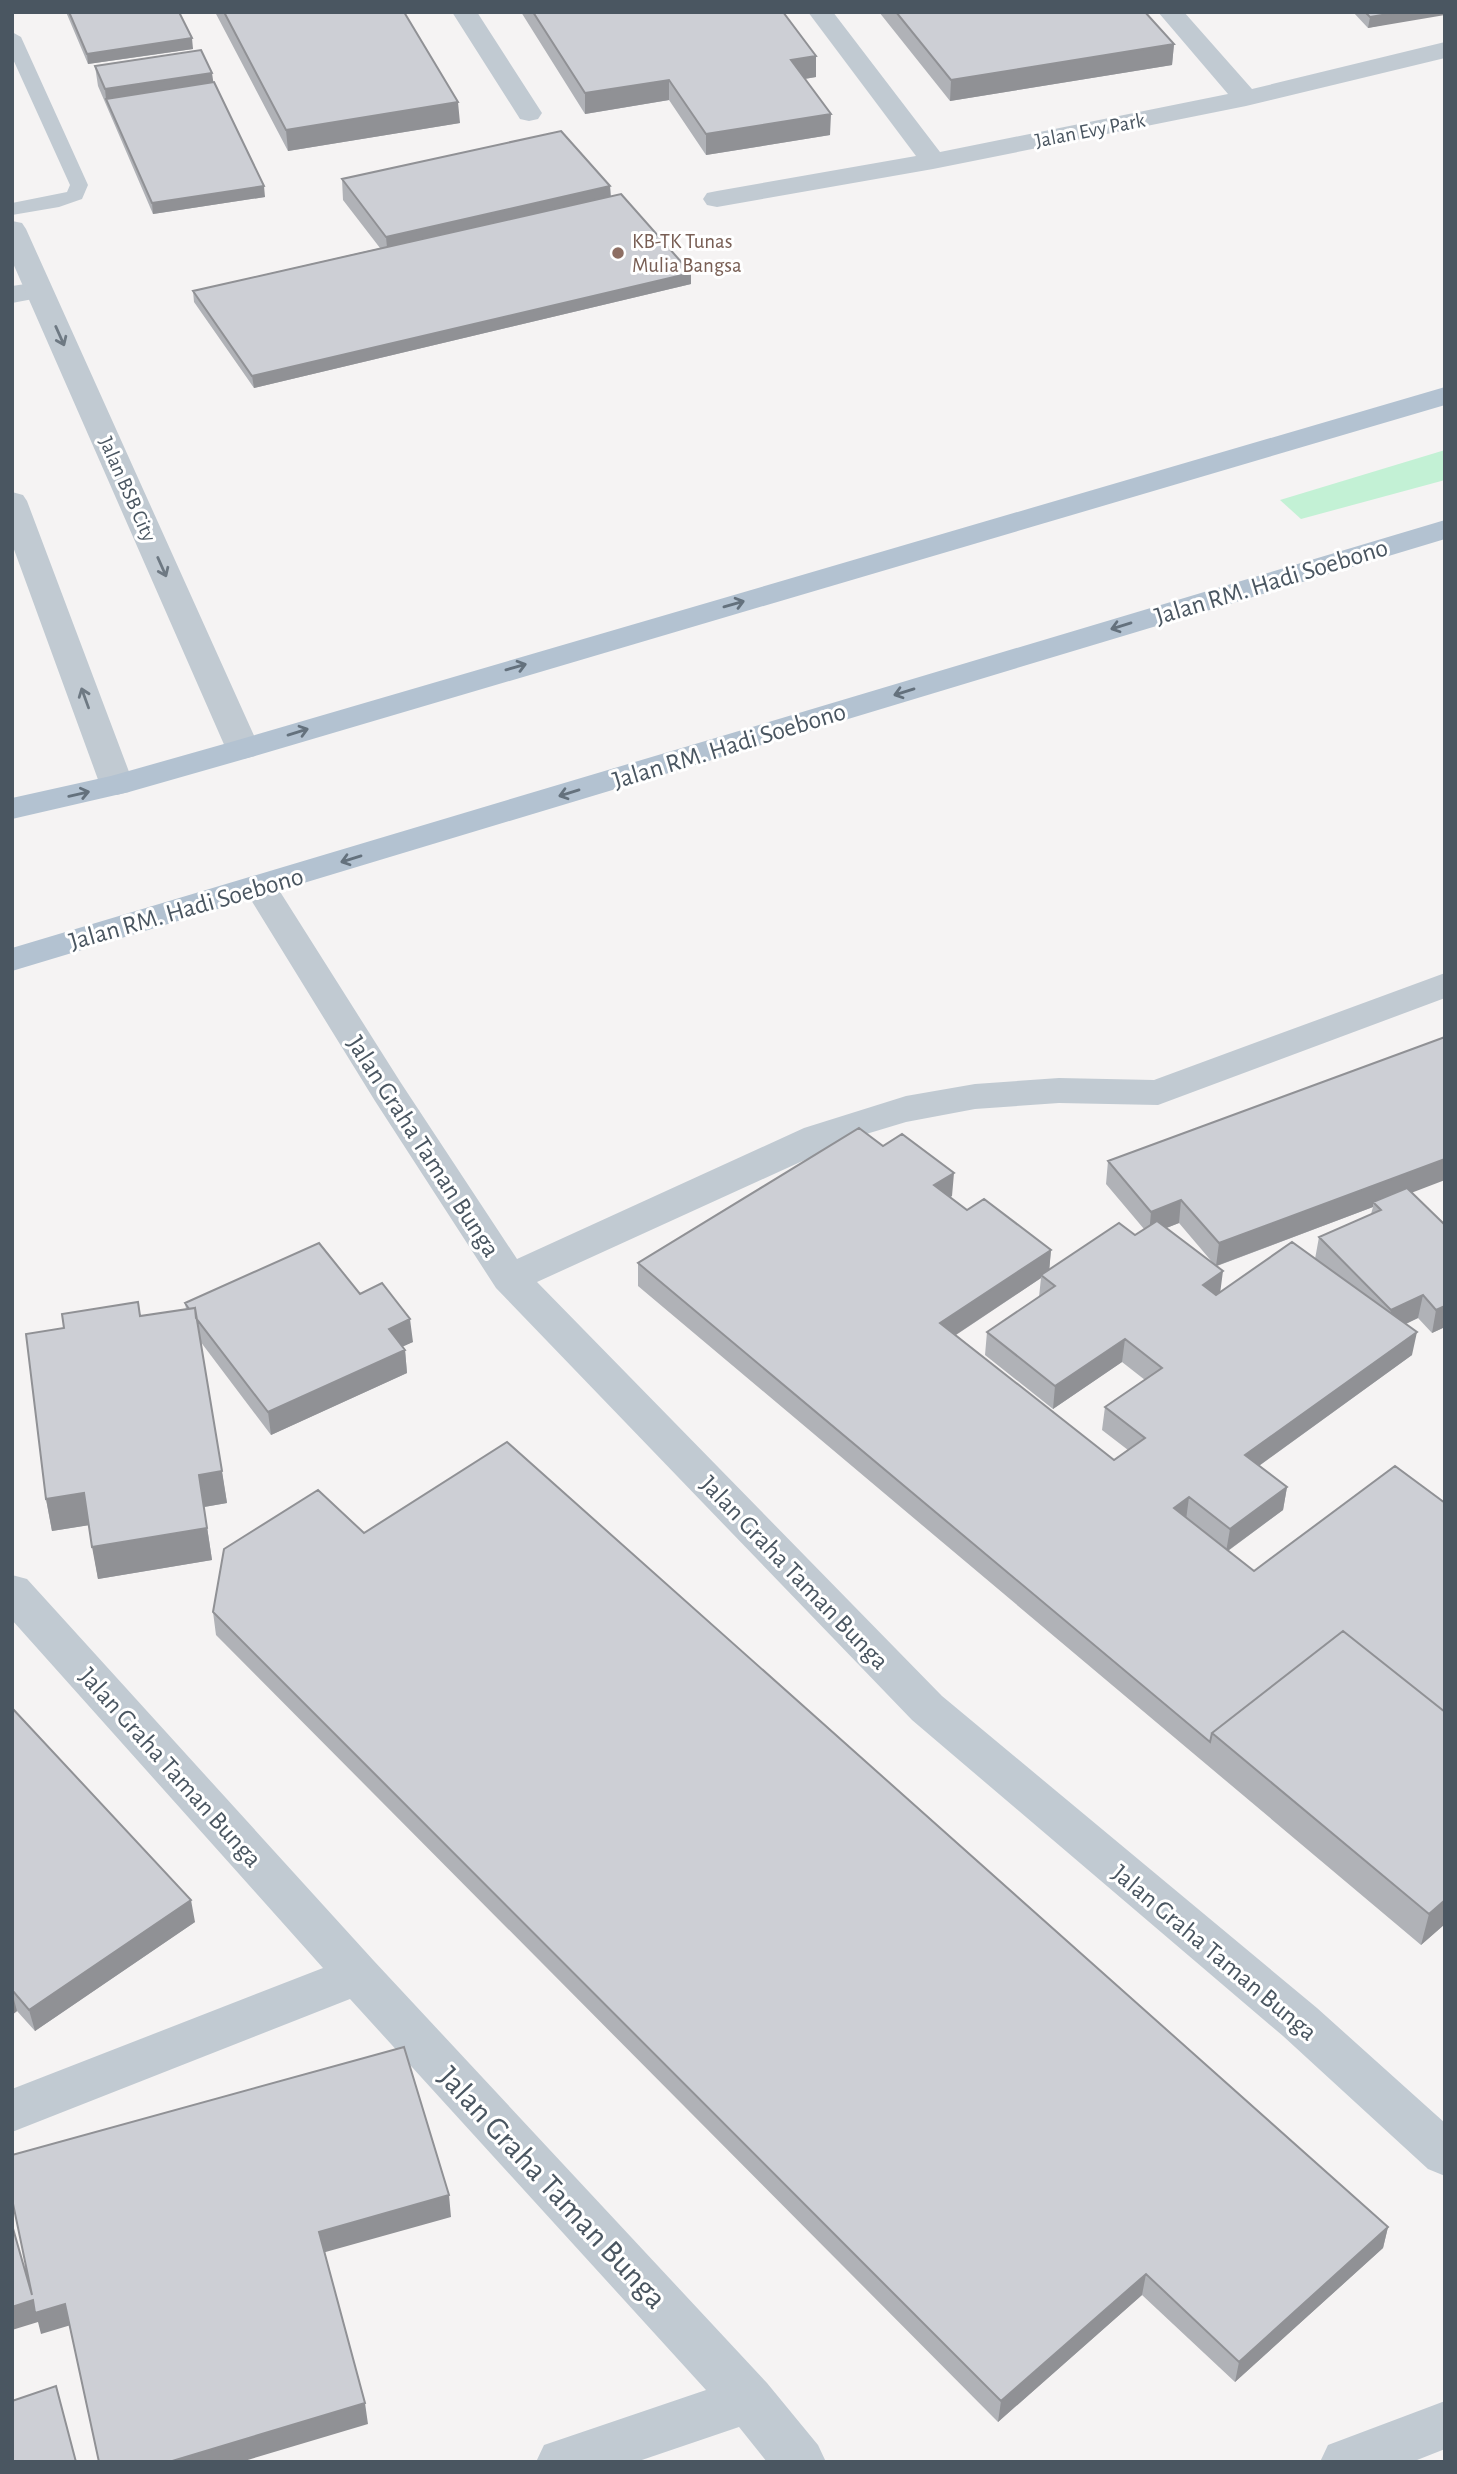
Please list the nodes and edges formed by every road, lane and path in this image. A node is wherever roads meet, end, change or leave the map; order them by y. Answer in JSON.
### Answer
{"nodes":[{"id":1,"x":464,"y":12,"type":"edge"},
{"id":2,"x":820,"y":12,"type":"edge"},
{"id":3,"x":1170,"y":12,"type":"edge"},
{"id":4,"x":12,"y":37,"type":"edge"},
{"id":5,"x":1445,"y":50,"type":"edge"},
{"id":6,"x":18,"y":66,"type":"edge"},
{"id":7,"x":1246,"y":98,"type":"junction"},
{"id":8,"x":529,"y":113,"type":"dead end"},
{"id":9,"x":933,"y":161,"type":"junction"},
{"id":10,"x":717,"y":199,"type":"dead end"},
{"id":11,"x":12,"y":209,"type":"edge"},
{"id":12,"x":12,"y":229,"type":"edge"},
{"id":13,"x":26,"y":292,"type":"edge"},
{"id":14,"x":1445,"y":396,"type":"edge"},
{"id":15,"x":12,"y":501,"type":"edge"},
{"id":16,"x":1445,"y":529,"type":"edge"},
{"id":17,"x":243,"y":749,"type":"junction"},
{"id":18,"x":117,"y":785,"type":"junction"},
{"id":19,"x":12,"y":809,"type":"edge"},
{"id":20,"x":260,"y":887,"type":"junction"},
{"id":21,"x":12,"y":960,"type":"edge"},
{"id":22,"x":1445,"y":985,"type":"edge"},
{"id":23,"x":510,"y":1278,"type":"junction"},
{"id":24,"x":12,"y":1591,"type":"edge"},
{"id":25,"x":358,"y":1975,"type":"junction"},
{"id":26,"x":12,"y":2111,"type":"edge"},
{"id":27,"x":1445,"y":2154,"type":"edge"},
{"id":28,"x":749,"y":2400,"type":"junction"},
{"id":29,"x":1445,"y":2425,"type":"edge"},
{"id":30,"x":562,"y":2462,"type":"edge"},
{"id":31,"x":800,"y":2462,"type":"edge"},
{"id":32,"x":1346,"y":2462,"type":"edge"}],
"edges":[{"from":1,"to":8,"type":"street"},
{"from":2,"to":9,"type":"street"},
{"from":3,"to":7,"type":"street"},
{"from":4,"to":6,"type":"lane"},
{"from":5,"to":7,"type":"street","name":"Jalan Evy Park"},
{"from":6,"to":11,"type":"lane"},
{"from":7,"to":9,"type":"street","name":"Jalan Evy Park"},
{"from":9,"to":10,"type":"street","name":"Jalan Evy Park"},
{"from":12,"to":13,"type":"street","name":"Jalan BSB City"},
{"from":13,"to":17,"type":"street","name":"Jalan BSB City","one_way":true},
{"from":17,"to":14,"type":"main road","one_way":true},
{"from":18,"to":15,"type":"street","one_way":true},
{"from":16,"to":20,"type":"main road","name":"Jalan RM. Hadi Soebono","one_way":true},
{"from":17,"to":18,"type":"main road"},
{"from":19,"to":18,"type":"main road","one_way":true},
{"from":20,"to":21,"type":"main road","name":"Jalan RM. Hadi Soebono"},
{"from":20,"to":23,"type":"street","name":"Jalan Graha Taman Bunga"},
{"from":22,"to":23,"type":"street"},
{"from":23,"to":27,"type":"street","name":"Jalan Graha Taman Bunga"},
{"from":24,"to":25,"type":"street","name":"Jalan Graha Taman Bunga"},
{"from":25,"to":26,"type":"street"},
{"from":25,"to":28,"type":"street","name":"Jalan Graha Taman Bunga"},
{"from":28,"to":30,"type":"street"},
{"from":28,"to":31,"type":"street","name":"Jalan Graha Taman Bunga"},
{"from":29,"to":32,"type":"street"}]}
